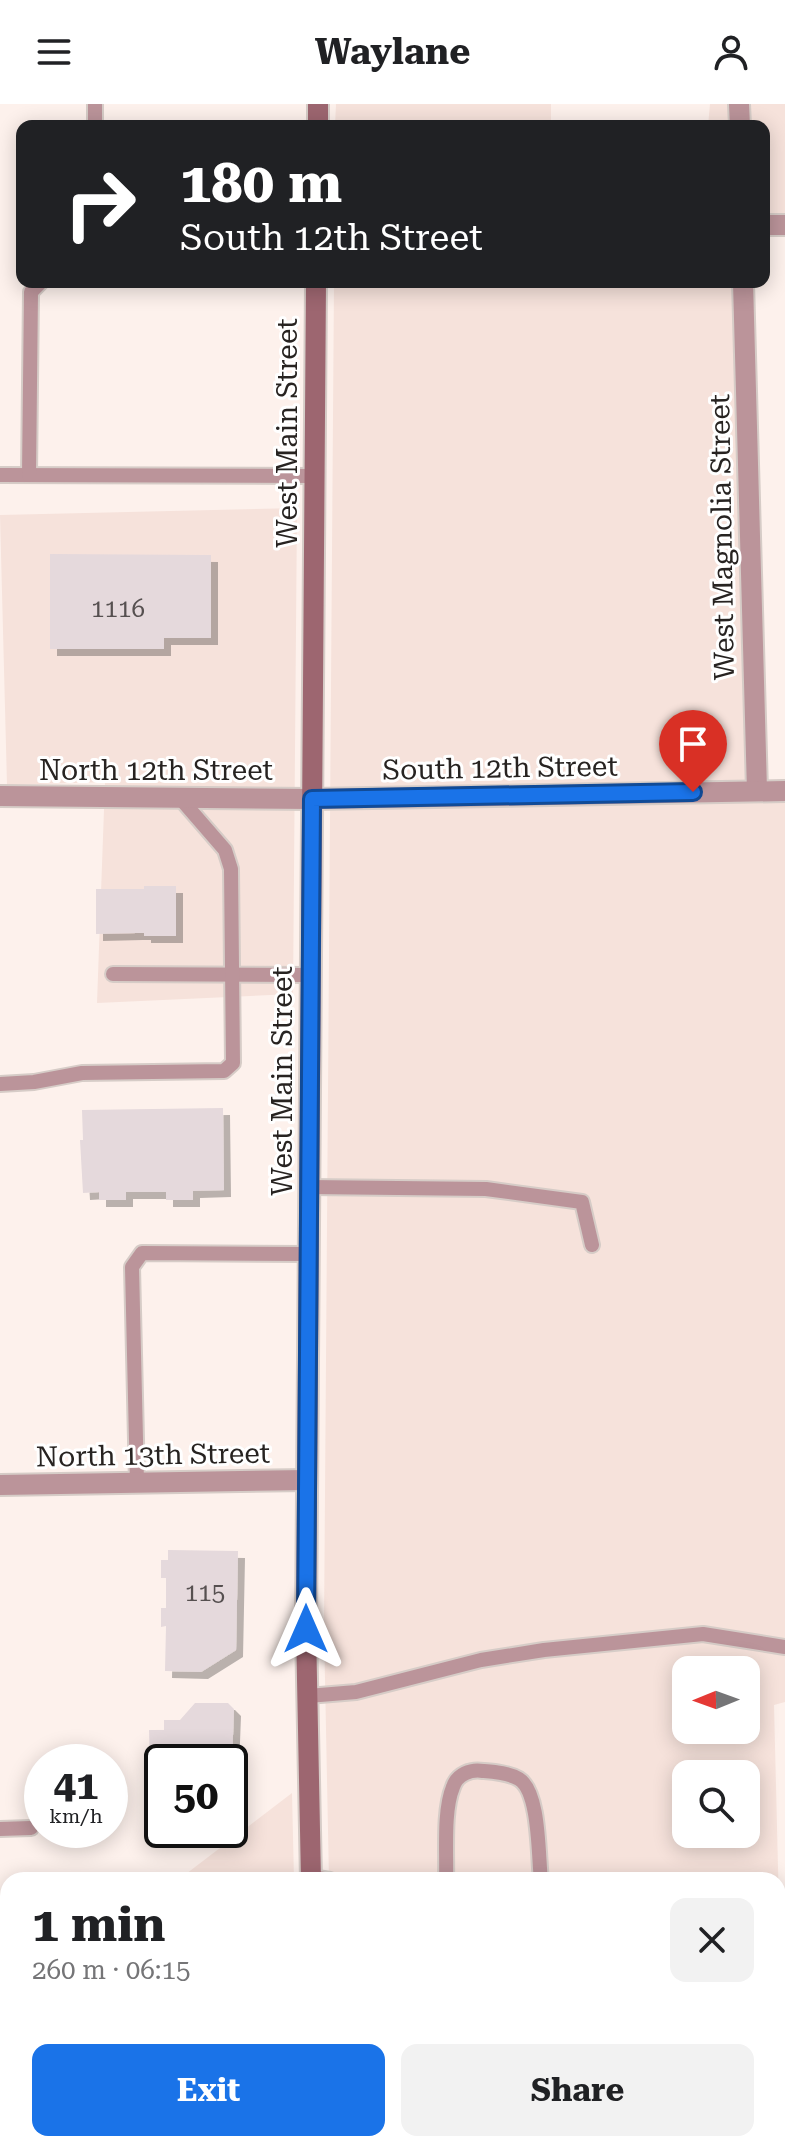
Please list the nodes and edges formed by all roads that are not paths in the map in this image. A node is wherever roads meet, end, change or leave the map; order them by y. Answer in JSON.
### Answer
{"nodes":[{"id":1,"x":35,"y":288,"type":"edge"},
{"id":2,"x":316,"y":288,"type":"edge"},
{"id":3,"x":743,"y":288,"type":"edge"},
{"id":4,"x":0,"y":475,"type":"edge"},
{"id":5,"x":29,"y":475,"type":"junction"},
{"id":6,"x":315,"y":476,"type":"junction"},
{"id":7,"x":757,"y":791,"type":"junction"},
{"id":8,"x":785,"y":791,"type":"edge"},
{"id":9,"x":0,"y":796,"type":"edge"},
{"id":10,"x":180,"y":798,"type":"junction"},
{"id":11,"x":312,"y":799,"type":"junction"},
{"id":12,"x":113,"y":974,"type":"dead end"},
{"id":13,"x":232,"y":975,"type":"junction"},
{"id":14,"x":311,"y":975,"type":"junction"},
{"id":15,"x":0,"y":1084,"type":"edge"},
{"id":16,"x":309,"y":1187,"type":"junction"},
{"id":17,"x":592,"y":1245,"type":"dead end"},
{"id":18,"x":308,"y":1254,"type":"junction"},
{"id":19,"x":307,"y":1480,"type":"junction"},
{"id":20,"x":137,"y":1483,"type":"junction"},
{"id":21,"x":0,"y":1485,"type":"edge"},
{"id":22,"x":785,"y":1647,"type":"edge"},
{"id":23,"x":308,"y":1696,"type":"junction"},
{"id":24,"x":24,"y":1828,"type":"edge"},
{"id":25,"x":0,"y":1829,"type":"edge"},
{"id":26,"x":318,"y":1872,"type":"edge"},
{"id":27,"x":446,"y":1872,"type":"edge"},
{"id":28,"x":540,"y":1872,"type":"edge"}],
"edges":[{"from":1,"to":5,"type":"lane"},
{"from":2,"to":6,"type":"main road","name":"West Main Street"},
{"from":3,"to":7,"type":"street","name":"West Magnolia Street"},
{"from":4,"to":5,"type":"lane"},
{"from":5,"to":6,"type":"lane"},
{"from":6,"to":11,"type":"main road","name":"West Main Street"},
{"from":7,"to":8,"type":"street","name":"South 12th Street"},
{"from":7,"to":11,"type":"street","name":"South 12th Street"},
{"from":9,"to":10,"type":"street","name":"North 12th Street"},
{"from":10,"to":11,"type":"street","name":"North 12th Street"},
{"from":10,"to":13,"type":"lane"},
{"from":11,"to":14,"type":"main road","name":"West Main Street"},
{"from":12,"to":13,"type":"lane"},
{"from":13,"to":14,"type":"lane"},
{"from":13,"to":15,"type":"lane"},
{"from":14,"to":16,"type":"main road","name":"West Main Street"},
{"from":16,"to":17,"type":"lane"},
{"from":16,"to":18,"type":"main road","name":"West Main Street"},
{"from":18,"to":19,"type":"main road","name":"West Main Street"},
{"from":18,"to":20,"type":"lane"},
{"from":19,"to":20,"type":"street","name":"North 13th Street"},
{"from":19,"to":23,"type":"main road","name":"West Main Street"},
{"from":20,"to":21,"type":"street","name":"North 13th Street"},
{"from":22,"to":23,"type":"lane"},
{"from":23,"to":26,"type":"main road","name":"West Main Street"},
{"from":24,"to":25,"type":"lane"},
{"from":27,"to":28,"type":"lane"}]}
